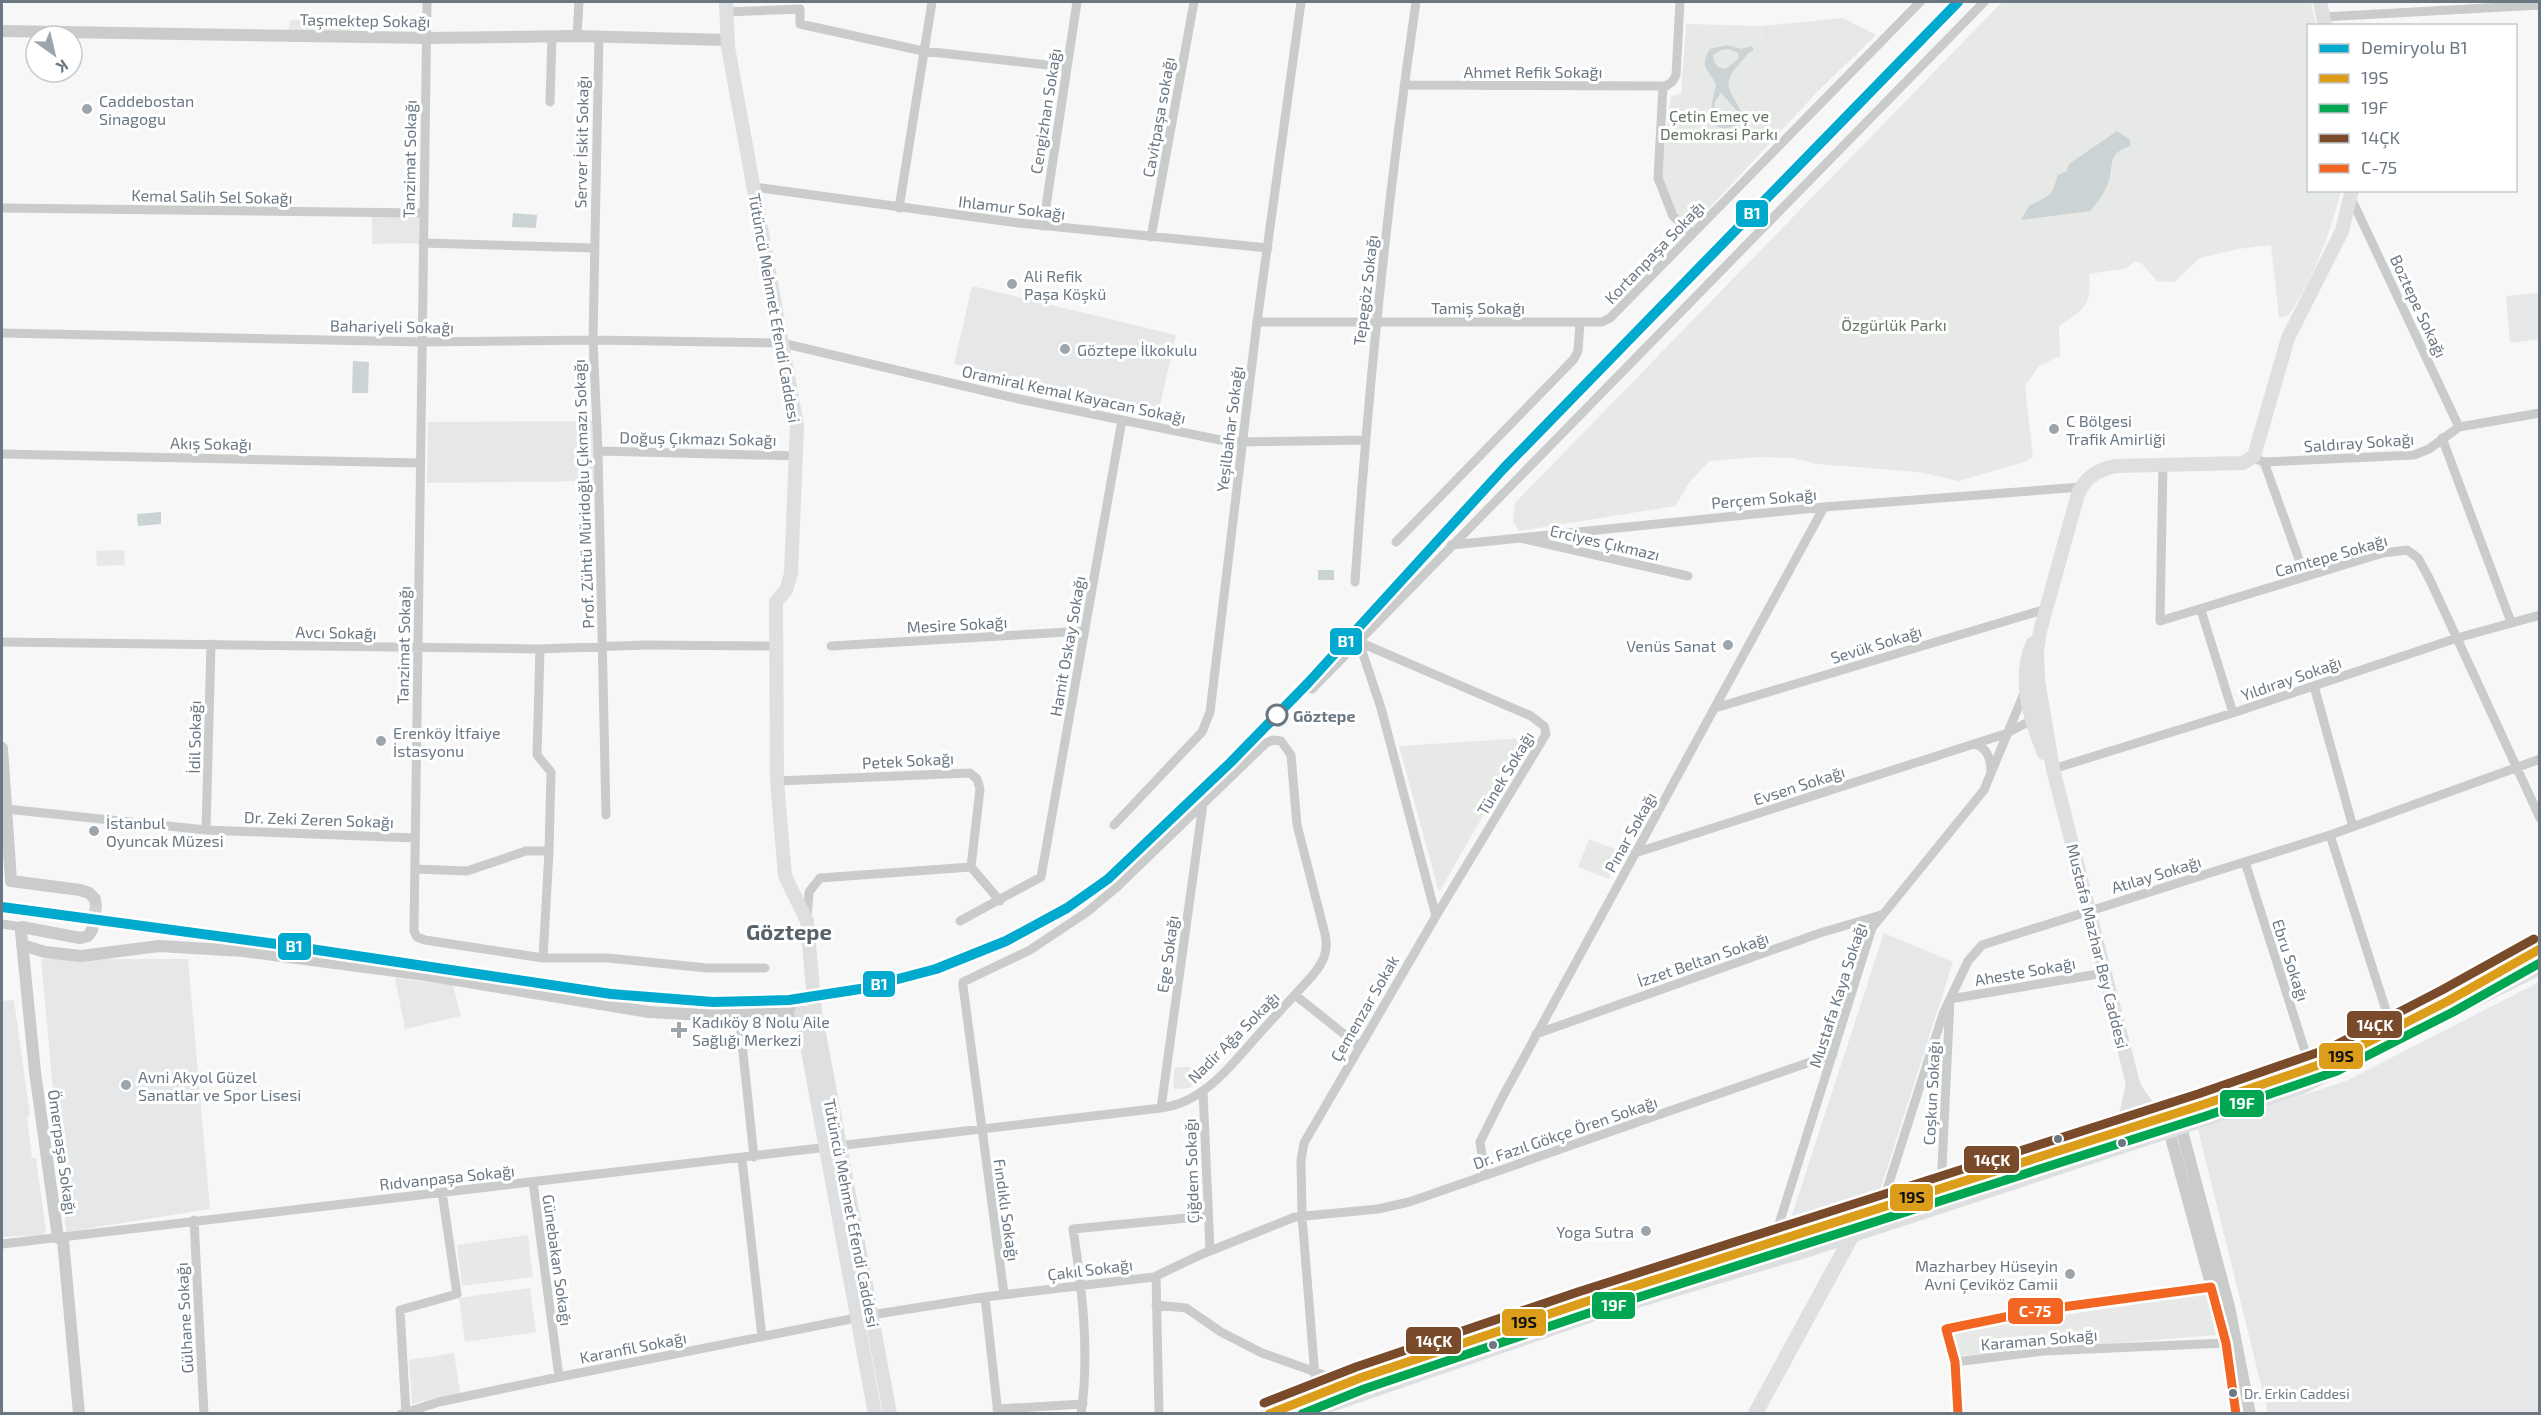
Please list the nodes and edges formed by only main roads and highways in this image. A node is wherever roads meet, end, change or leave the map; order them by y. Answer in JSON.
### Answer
{"nodes":[{"id":1,"x":2320,"y":2,"type":"edge"},
{"id":2,"x":726,"y":7,"type":"edge"},
{"id":3,"x":2324,"y":21,"type":"edge"},
{"id":4,"x":2352,"y":194,"type":"edge"},
{"id":5,"x":2040,"y":631,"type":"junction"},
{"id":6,"x":2053,"y":769,"type":"junction"},
{"id":7,"x":2540,"y":949,"type":"edge"},
{"id":8,"x":2540,"y":967,"type":"edge"},
{"id":9,"x":2133,"y":1086,"type":"junction"},
{"id":10,"x":2175,"y":1121,"type":"junction"},
{"id":11,"x":2143,"y":1123,"type":"junction"},
{"id":12,"x":2110,"y":1134,"type":"junction"},
{"id":13,"x":833,"y":1148,"type":"junction"},
{"id":14,"x":1808,"y":1232,"type":"junction"},
{"id":15,"x":1853,"y":1234,"type":"junction"},
{"id":16,"x":1830,"y":1242,"type":"junction"},
{"id":17,"x":1826,"y":1286,"type":"junction"},
{"id":18,"x":875,"y":1413,"type":"edge"},
{"id":19,"x":890,"y":1413,"type":"edge"},
{"id":20,"x":1268,"y":1413,"type":"edge"},
{"id":21,"x":1303,"y":1413,"type":"edge"},
{"id":22,"x":1755,"y":1413,"type":"edge"}],
"edges":[{"from":1,"to":3,"type":"main road"},
{"from":2,"to":13,"type":"main road","name":"Tütüncü Mehmet Efendi Caddesi"},
{"from":4,"to":5,"type":"main road","name":"Mustafa Mazhar Bey Caddesi"},
{"from":5,"to":6,"type":"main road","name":"Mustafa Mazhar Bey Caddesi"},
{"from":5,"to":6,"type":"main road","name":"Mustafa Mazhar Bey Caddesi"},
{"from":6,"to":9,"type":"main road","name":"Mustafa Mazhar Bey Caddesi"},
{"from":7,"to":10,"type":"main road"},
{"from":8,"to":10,"type":"main road"},
{"from":9,"to":10,"type":"main road"},
{"from":9,"to":11,"type":"main road","name":"Mustafa Mazhar Bey Caddesi"},
{"from":9,"to":12,"type":"main road"},
{"from":10,"to":11,"type":"main road"},
{"from":10,"to":15,"type":"main road"},
{"from":11,"to":12,"type":"main road"},
{"from":12,"to":14,"type":"main road"},
{"from":13,"to":18,"type":"main road","name":"Tütüncü Mehmet Efendi Caddesi"},
{"from":13,"to":19,"type":"main road","name":"Tütüncü Mehmet Efendi Caddesi"},
{"from":14,"to":16,"type":"main road"},
{"from":14,"to":20,"type":"main road"},
{"from":15,"to":16,"type":"main road"},
{"from":15,"to":17,"type":"main road"},
{"from":16,"to":17,"type":"main road"},
{"from":16,"to":21,"type":"main road"},
{"from":17,"to":22,"type":"main road"}]}
